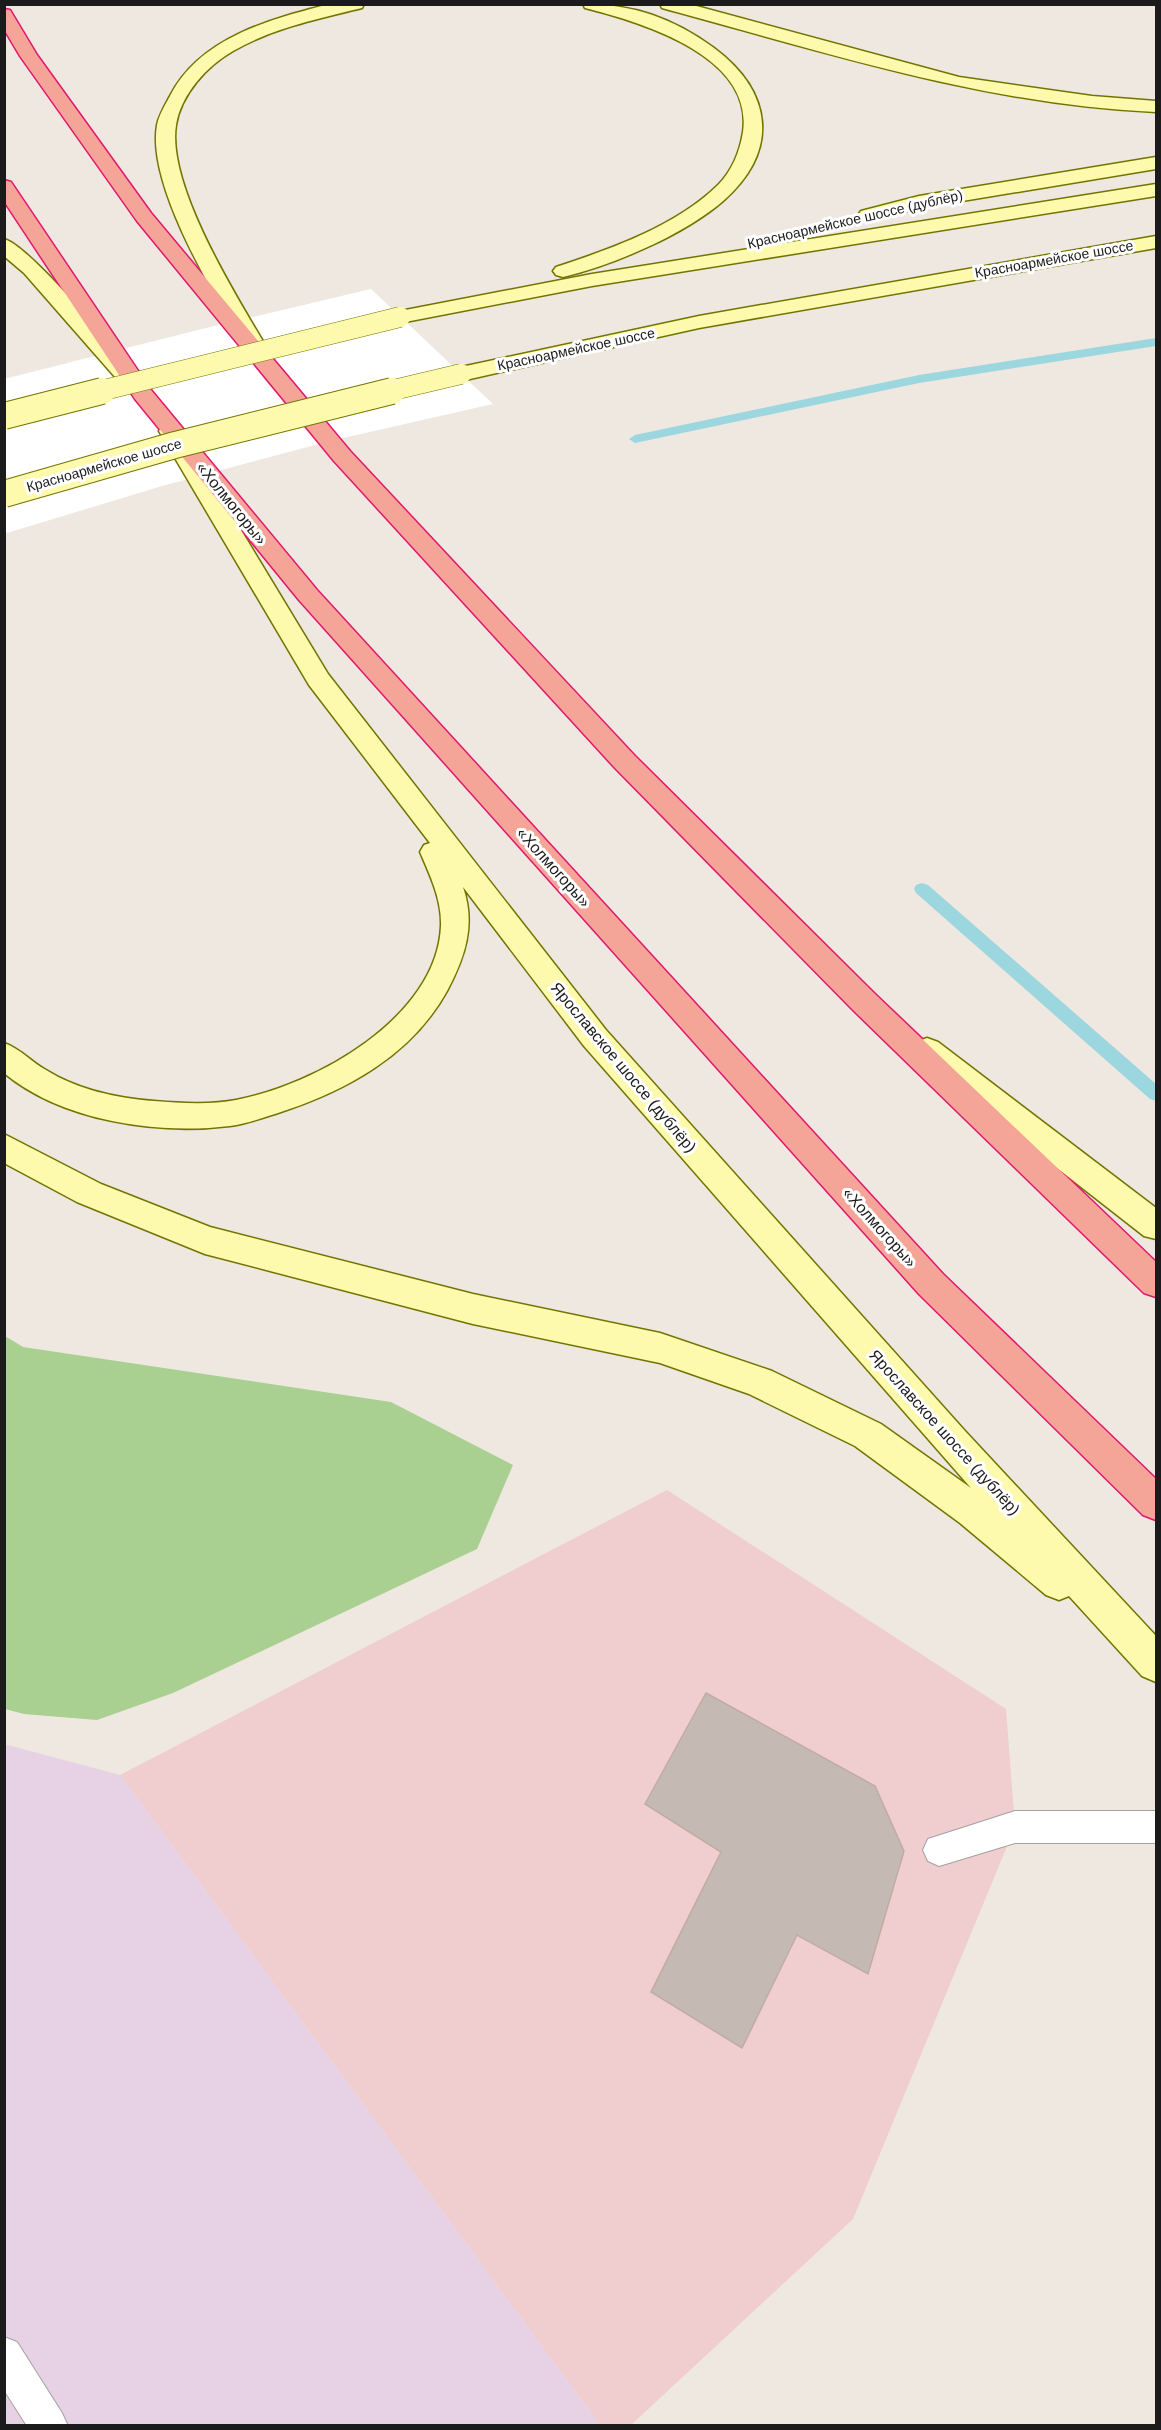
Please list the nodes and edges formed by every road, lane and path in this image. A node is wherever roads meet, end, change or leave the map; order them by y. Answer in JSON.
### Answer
{"nodes":[{"id":1,"x":356,"y":4,"type":"edge"},
{"id":2,"x":591,"y":4,"type":"edge"},
{"id":3,"x":668,"y":4,"type":"edge"},
{"id":4,"x":4,"y":14,"type":"edge"},
{"id":5,"x":1156,"y":106,"type":"edge"},
{"id":6,"x":1156,"y":163,"type":"edge"},
{"id":7,"x":4,"y":186,"type":"edge"},
{"id":8,"x":1156,"y":190,"type":"edge"},
{"id":9,"x":1156,"y":242,"type":"edge"},
{"id":10,"x":4,"y":245,"type":"edge"},
{"id":11,"x":592,"y":280,"type":"junction"},
{"id":12,"x":429,"y":311,"type":"junction"},
{"id":13,"x":269,"y":370,"type":"junction"},
{"id":14,"x":152,"y":406,"type":"junction"},
{"id":15,"x":4,"y":416,"type":"edge"},
{"id":16,"x":4,"y":494,"type":"edge"},
{"id":17,"x":408,"y":799,"type":"junction"},
{"id":18,"x":864,"y":1002,"type":"junction"},
{"id":19,"x":4,"y":1054,"type":"edge"},
{"id":20,"x":4,"y":1147,"type":"edge"},
{"id":21,"x":1156,"y":1226,"type":"edge"},
{"id":22,"x":1156,"y":1282,"type":"edge"},
{"id":23,"x":1156,"y":1503,"type":"edge"},
{"id":24,"x":1155,"y":1662,"type":"edge"},
{"id":25,"x":1156,"y":1827,"type":"edge"},
{"id":26,"x":939,"y":1850,"type":"dead end"},
{"id":27,"x":4,"y":2355,"type":"edge"},
{"id":28,"x":49,"y":2426,"type":"edge"}],
"edges":[{"from":1,"to":13,"type":"main road"},
{"from":2,"to":12,"type":"main road"},
{"from":3,"to":5,"type":"main road"},
{"from":4,"to":13,"type":"highway"},
{"from":6,"to":11,"type":"main road","name":"Красноармейское шоссе (дублёр)"},
{"from":7,"to":14,"type":"highway","name":"«Холмогоры»"},
{"from":8,"to":11,"type":"main road"},
{"from":9,"to":16,"type":"main road","name":"Красноармейское шоссе","bridge":true},
{"from":10,"to":14,"type":"main road","name":"Ярославское шоссе (дублёр)"},
{"from":11,"to":12,"type":"main road"},
{"from":12,"to":15,"type":"main road","bridge":true},
{"from":13,"to":18,"type":"highway"},
{"from":14,"to":17,"type":"main road","name":"Ярославское шоссе (дублёр)"},
{"from":14,"to":23,"type":"highway","name":"«Холмогоры»"},
{"from":17,"to":19,"type":"main road"},
{"from":17,"to":24,"type":"main road","name":"Ярославское шоссе (дублёр)"},
{"from":18,"to":21,"type":"main road"},
{"from":18,"to":22,"type":"highway"},
{"from":20,"to":24,"type":"main road"},
{"from":25,"to":26,"type":"lane"},
{"from":27,"to":28,"type":"lane"}]}
